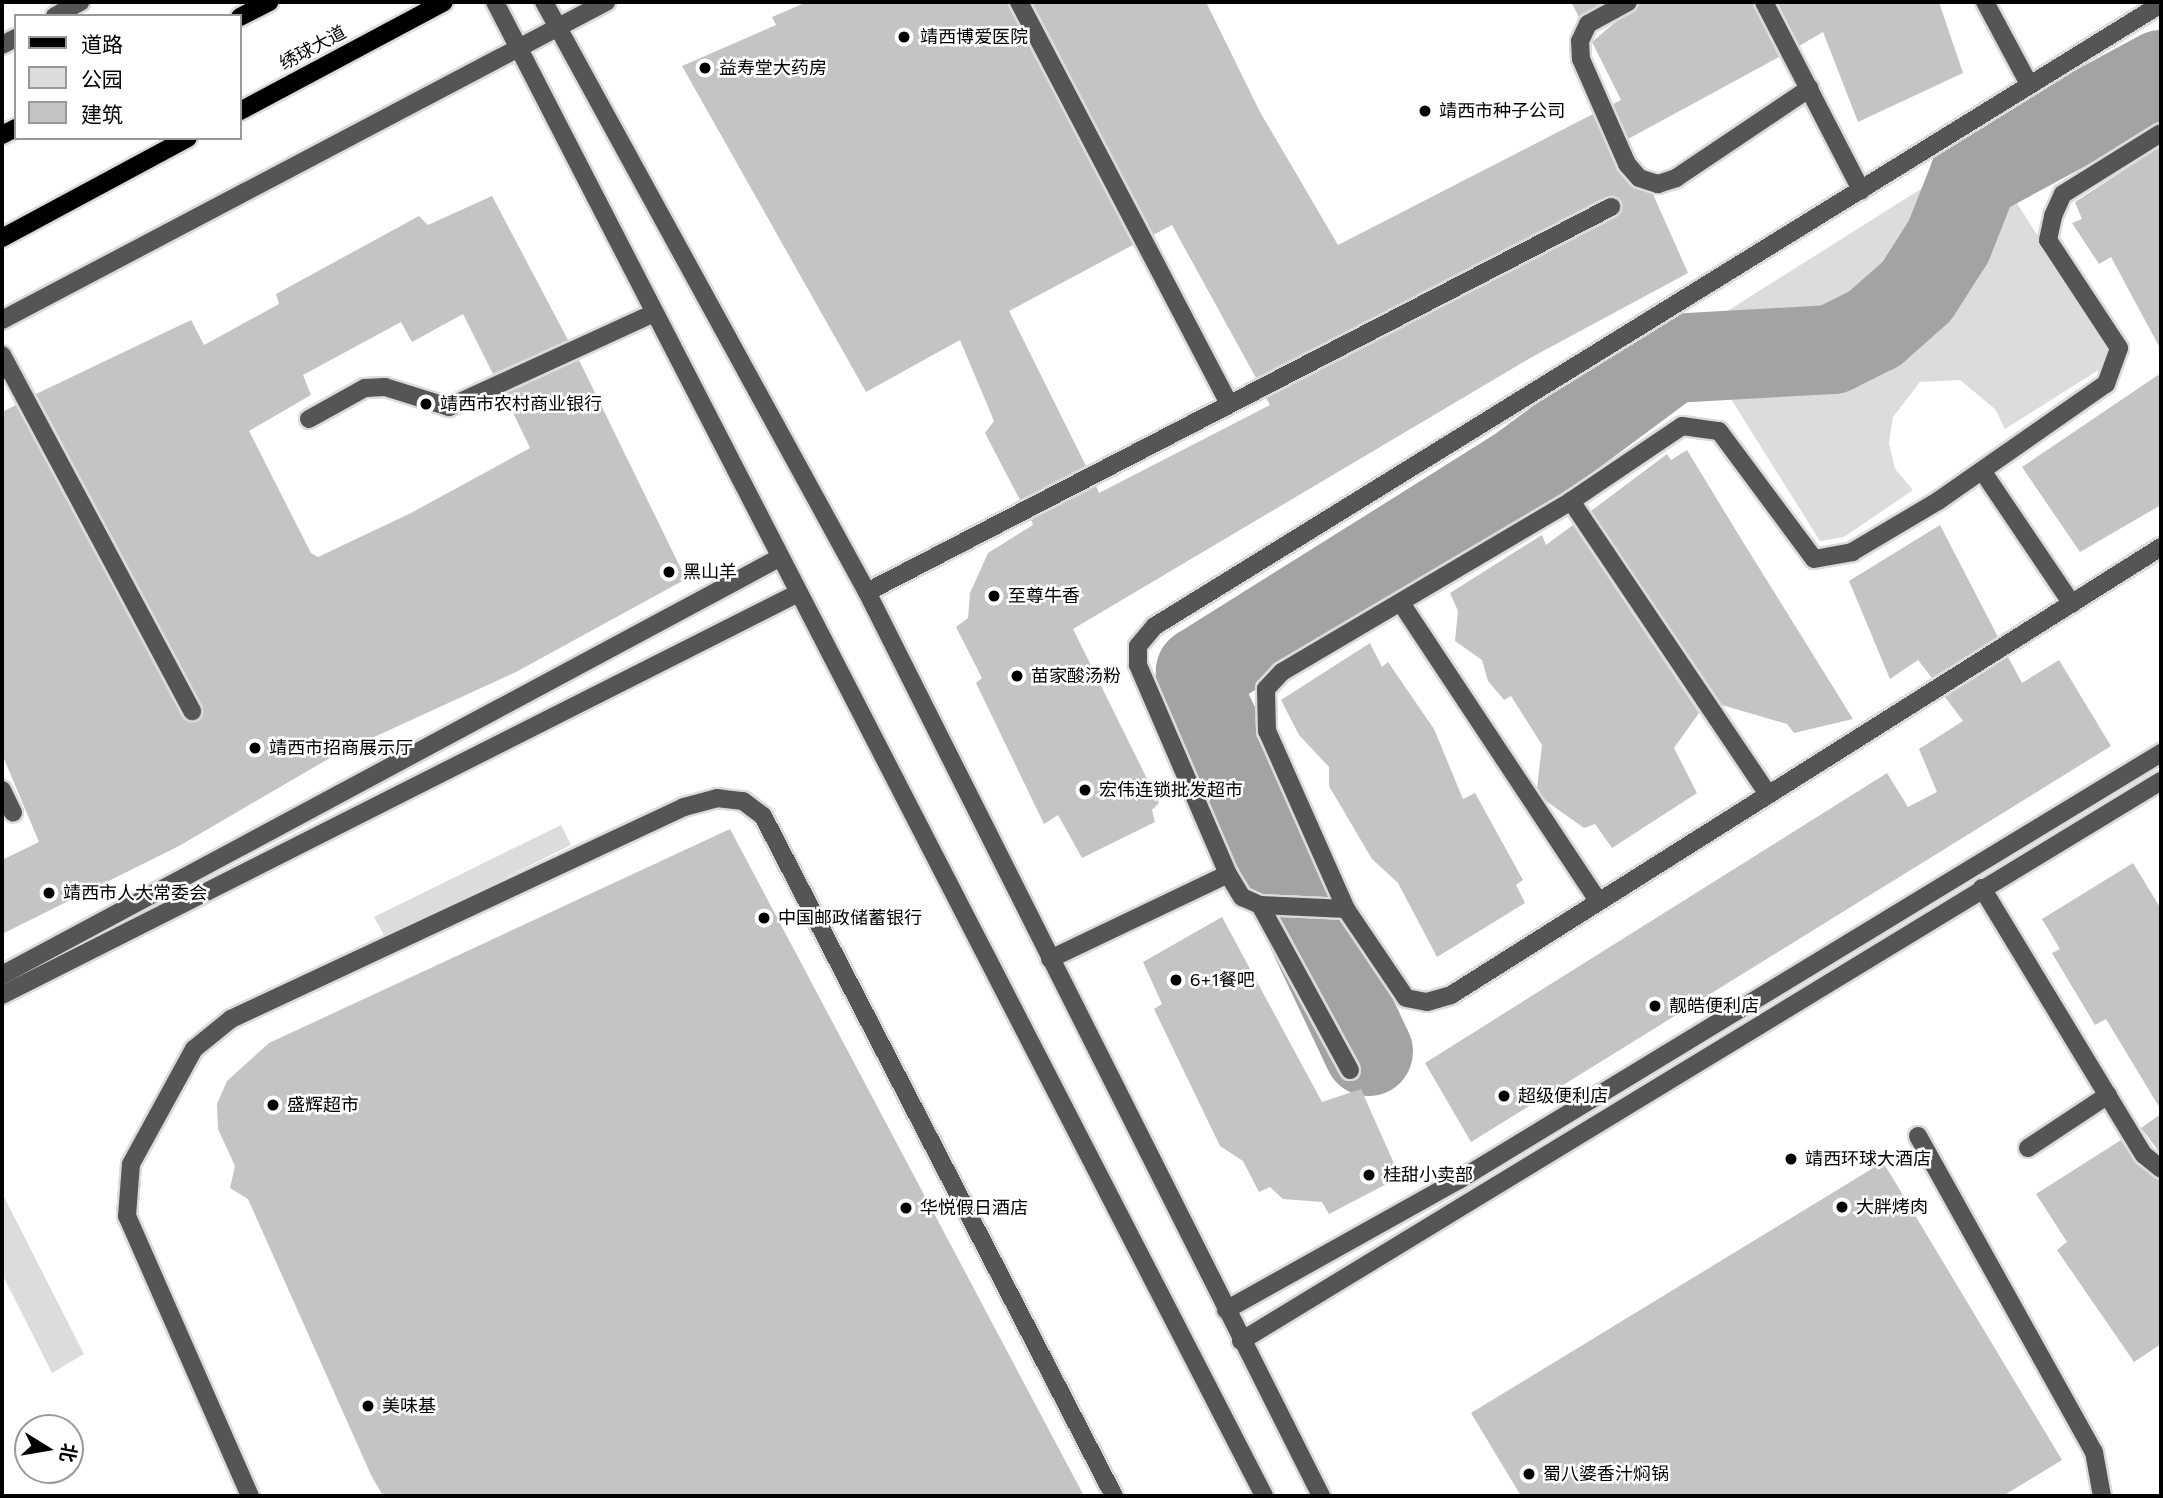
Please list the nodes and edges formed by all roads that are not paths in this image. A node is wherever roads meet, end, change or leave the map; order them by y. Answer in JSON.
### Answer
{"nodes":[{"id":1,"x":80,"y":2,"type":"edge"},
{"id":2,"x":444,"y":2,"type":"edge"},
{"id":3,"x":495,"y":2,"type":"edge"},
{"id":4,"x":544,"y":2,"type":"edge"},
{"id":5,"x":606,"y":2,"type":"edge"},
{"id":6,"x":1019,"y":2,"type":"edge"},
{"id":7,"x":1628,"y":2,"type":"edge"},
{"id":8,"x":1764,"y":2,"type":"edge"},
{"id":9,"x":1985,"y":2,"type":"edge"},
{"id":10,"x":263,"y":3,"type":"edge"},
{"id":11,"x":2161,"y":4,"type":"edge"},
{"id":12,"x":59,"y":14,"type":"edge"},
{"id":13,"x":242,"y":16,"type":"edge"},
{"id":14,"x":557,"y":27,"type":"junction"},
{"id":15,"x":517,"y":48,"type":"junction"},
{"id":16,"x":2029,"y":84,"type":"junction"},
{"id":17,"x":1810,"y":88,"type":"junction"},
{"id":18,"x":242,"y":110,"type":"edge"},
{"id":19,"x":2161,"y":133,"type":"edge"},
{"id":20,"x":184,"y":140,"type":"edge"},
{"id":21,"x":1861,"y":190,"type":"junction"},
{"id":22,"x":1611,"y":207,"type":"dead end"},
{"id":23,"x":2,"y":238,"type":"edge"},
{"id":24,"x":652,"y":314,"type":"junction"},
{"id":25,"x":2,"y":320,"type":"edge"},
{"id":26,"x":2,"y":355,"type":"edge"},
{"id":27,"x":1228,"y":402,"type":"junction"},
{"id":28,"x":309,"y":419,"type":"dead end"},
{"id":29,"x":1983,"y":472,"type":"junction"},
{"id":30,"x":1571,"y":501,"type":"junction"},
{"id":31,"x":2161,"y":547,"type":"edge"},
{"id":32,"x":779,"y":558,"type":"junction"},
{"id":33,"x":867,"y":592,"type":"junction"},
{"id":34,"x":798,"y":593,"type":"junction"},
{"id":35,"x":1401,"y":603,"type":"junction"},
{"id":36,"x":2072,"y":604,"type":"junction"},
{"id":37,"x":192,"y":711,"type":"dead end"},
{"id":38,"x":2161,"y":753,"type":"edge"},
{"id":39,"x":2159,"y":789,"type":"edge"},
{"id":40,"x":2,"y":790,"type":"edge"},
{"id":41,"x":1767,"y":793,"type":"junction"},
{"id":42,"x":13,"y":813,"type":"dead end"},
{"id":43,"x":1228,"y":874,"type":"junction"},
{"id":44,"x":1982,"y":888,"type":"junction"},
{"id":45,"x":1598,"y":901,"type":"junction"},
{"id":46,"x":1260,"y":905,"type":"junction"},
{"id":47,"x":1346,"y":909,"type":"junction"},
{"id":48,"x":1050,"y":959,"type":"junction"},
{"id":49,"x":2,"y":975,"type":"edge"},
{"id":50,"x":2,"y":995,"type":"edge"},
{"id":51,"x":1350,"y":1070,"type":"dead end"},
{"id":52,"x":2108,"y":1095,"type":"junction"},
{"id":53,"x":1917,"y":1136,"type":"dead end"},
{"id":54,"x":2028,"y":1148,"type":"dead end"},
{"id":55,"x":2161,"y":1169,"type":"edge"},
{"id":56,"x":1226,"y":1310,"type":"junction"},
{"id":57,"x":1241,"y":1341,"type":"junction"},
{"id":58,"x":250,"y":1496,"type":"edge"},
{"id":59,"x":1114,"y":1496,"type":"edge"},
{"id":60,"x":1264,"y":1496,"type":"edge"},
{"id":61,"x":1321,"y":1496,"type":"edge"},
{"id":62,"x":2102,"y":1496,"type":"edge"}],
"edges":[{"from":1,"to":12,"type":"street"},
{"from":2,"to":18,"type":"main road","name":"绣球大道"},
{"from":3,"to":15,"type":"street"},
{"from":4,"to":14,"type":"street"},
{"from":5,"to":14,"type":"street"},
{"from":6,"to":27,"type":"street"},
{"from":7,"to":17,"type":"street"},
{"from":8,"to":17,"type":"street"},
{"from":9,"to":16,"type":"street"},
{"from":10,"to":13,"type":"main road"},
{"from":11,"to":16,"type":"street"},
{"from":14,"to":15,"type":"street"},
{"from":14,"to":33,"type":"street"},
{"from":15,"to":24,"type":"street"},
{"from":15,"to":25,"type":"street"},
{"from":16,"to":21,"type":"street"},
{"from":17,"to":21,"type":"street"},
{"from":19,"to":29,"type":"street"},
{"from":20,"to":23,"type":"main road"},
{"from":21,"to":43,"type":"street"},
{"from":22,"to":27,"type":"street"},
{"from":24,"to":28,"type":"street"},
{"from":24,"to":32,"type":"street"},
{"from":26,"to":37,"type":"street"},
{"from":27,"to":33,"type":"street"},
{"from":29,"to":30,"type":"street"},
{"from":29,"to":36,"type":"street"},
{"from":30,"to":35,"type":"street"},
{"from":30,"to":41,"type":"street"},
{"from":31,"to":36,"type":"street"},
{"from":32,"to":34,"type":"street"},
{"from":32,"to":49,"type":"street"},
{"from":33,"to":48,"type":"street"},
{"from":34,"to":50,"type":"street"},
{"from":34,"to":60,"type":"street"},
{"from":35,"to":45,"type":"street"},
{"from":35,"to":47,"type":"street"},
{"from":36,"to":41,"type":"street"},
{"from":38,"to":56,"type":"street"},
{"from":39,"to":44,"type":"street"},
{"from":40,"to":42,"type":"street"},
{"from":41,"to":45,"type":"street"},
{"from":43,"to":46,"type":"street"},
{"from":43,"to":48,"type":"street"},
{"from":44,"to":52,"type":"street"},
{"from":44,"to":57,"type":"street"},
{"from":45,"to":47,"type":"street"},
{"from":46,"to":47,"type":"street"},
{"from":46,"to":51,"type":"street"},
{"from":48,"to":56,"type":"street"},
{"from":52,"to":54,"type":"street"},
{"from":52,"to":55,"type":"street"},
{"from":53,"to":62,"type":"street"},
{"from":56,"to":57,"type":"street"},
{"from":57,"to":61,"type":"street"},
{"from":58,"to":59,"type":"street"}]}
